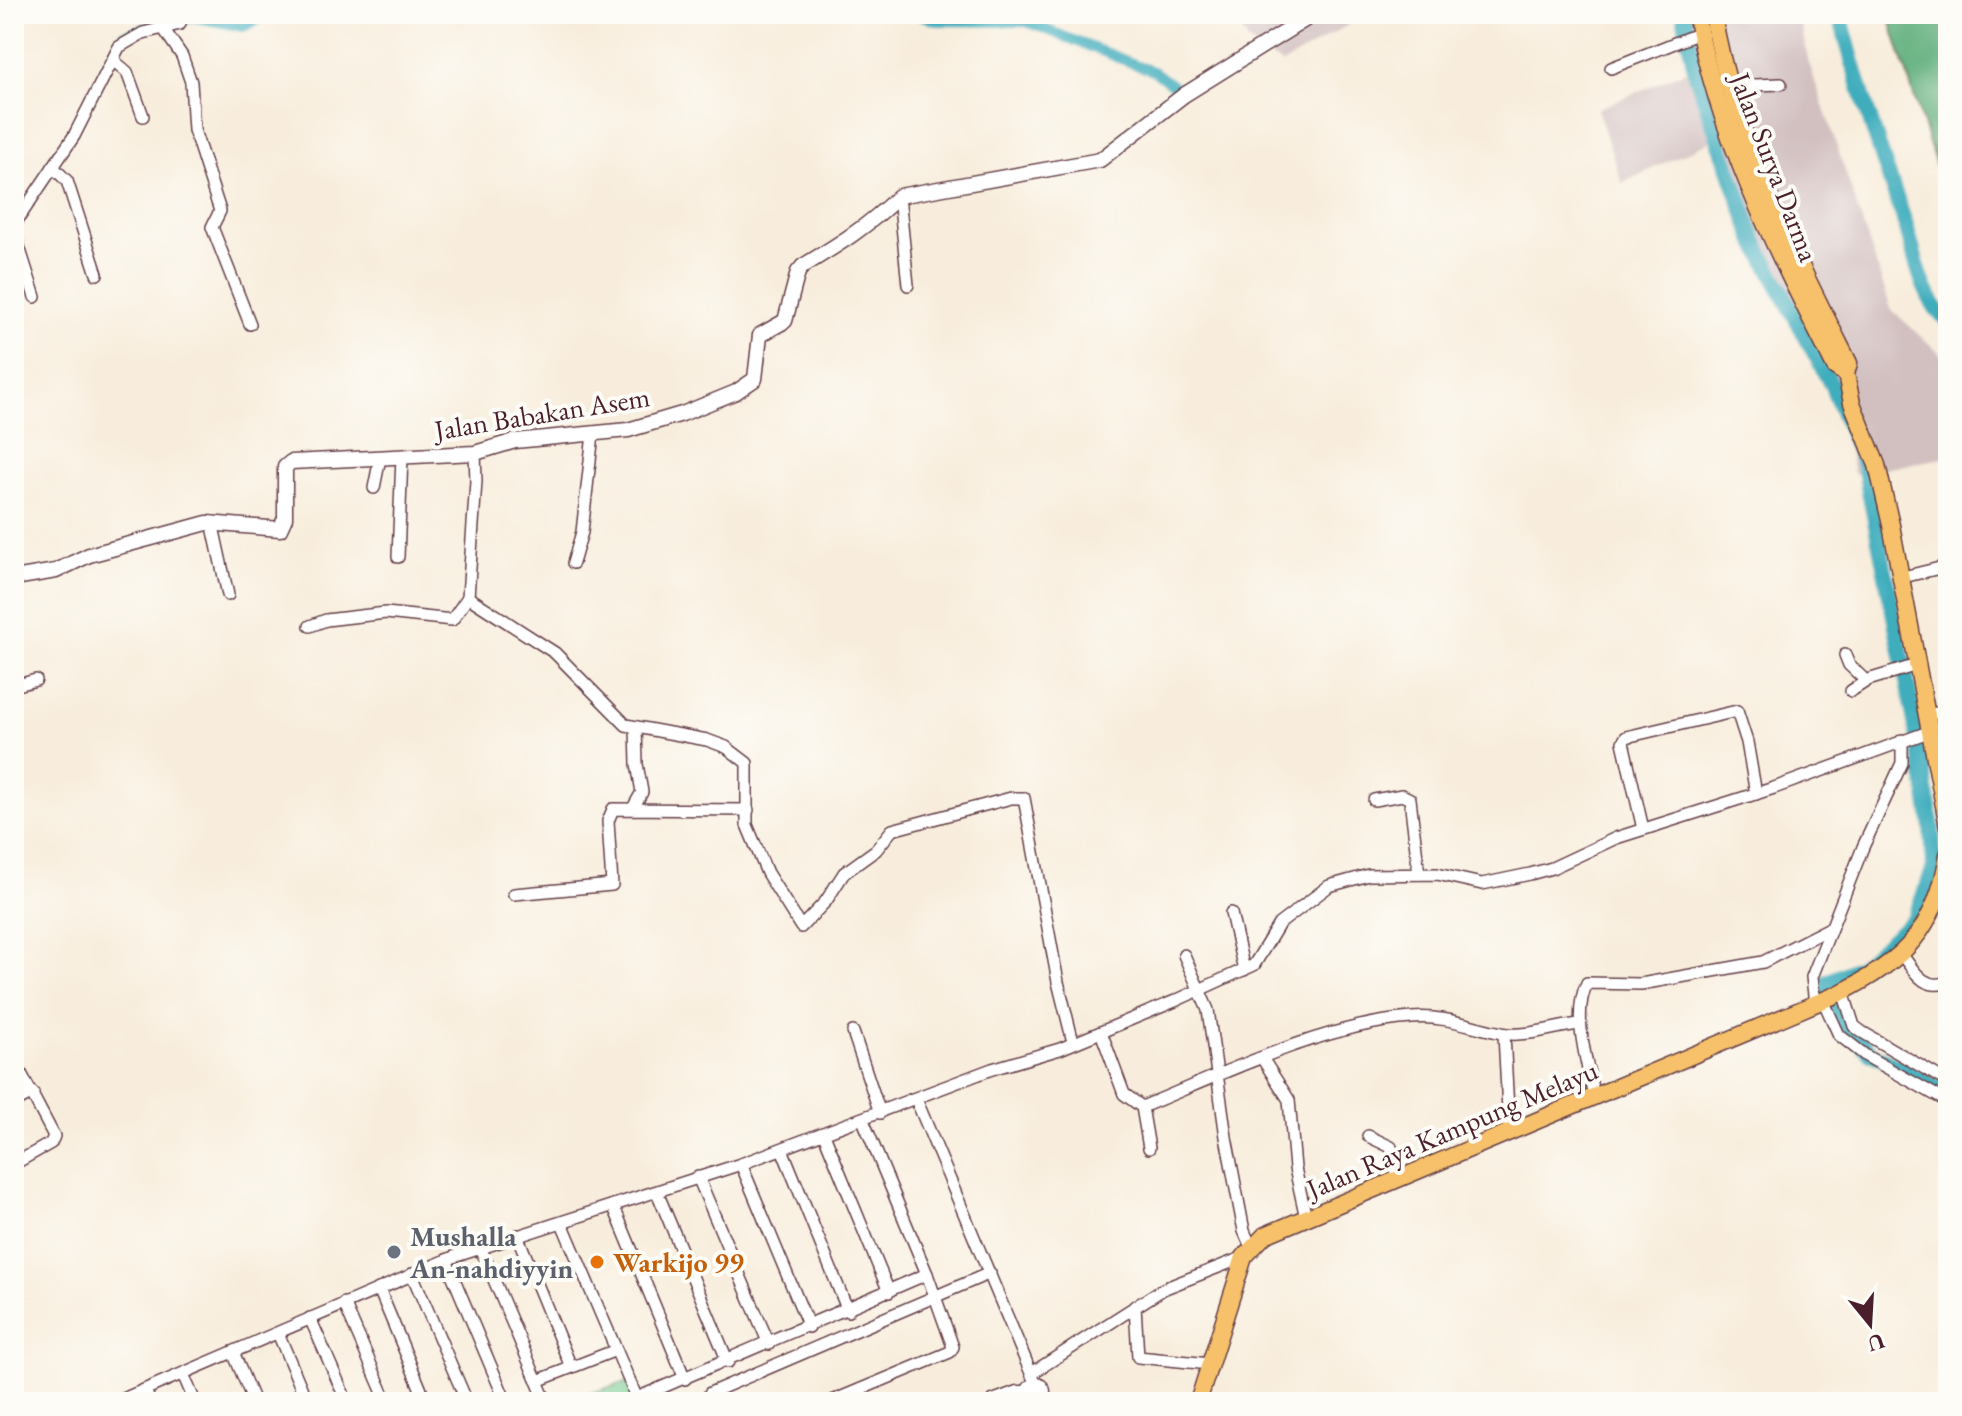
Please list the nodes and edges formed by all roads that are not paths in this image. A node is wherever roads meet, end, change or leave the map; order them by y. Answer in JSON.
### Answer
{"nodes":[{"id":1,"x":1314,"y":14,"type":"edge"},
{"id":2,"x":1696,"y":14,"type":"edge"},
{"id":3,"x":1713,"y":14,"type":"edge"},
{"id":4,"x":180,"y":24,"type":"dead end"},
{"id":5,"x":163,"y":28,"type":"junction"},
{"id":6,"x":1698,"y":34,"type":"junction"},
{"id":7,"x":113,"y":60,"type":"junction"},
{"id":8,"x":1611,"y":68,"type":"dead end"},
{"id":9,"x":1781,"y":84,"type":"dead end"},
{"id":10,"x":1731,"y":91,"type":"junction"},
{"id":11,"x":143,"y":116,"type":"dead end"},
{"id":12,"x":53,"y":167,"type":"junction"},
{"id":13,"x":899,"y":196,"type":"junction"},
{"id":14,"x":14,"y":225,"type":"edge"},
{"id":15,"x":14,"y":231,"type":"edge"},
{"id":16,"x":97,"y":274,"type":"dead end"},
{"id":17,"x":908,"y":285,"type":"dead end"},
{"id":18,"x":35,"y":297,"type":"dead end"},
{"id":19,"x":250,"y":324,"type":"dead end"},
{"id":20,"x":1846,"y":374,"type":"junction"},
{"id":21,"x":593,"y":434,"type":"junction"},
{"id":22,"x":475,"y":453,"type":"junction"},
{"id":23,"x":402,"y":457,"type":"junction"},
{"id":24,"x":380,"y":458,"type":"junction"},
{"id":25,"x":374,"y":488,"type":"dead end"},
{"id":26,"x":212,"y":522,"type":"junction"},
{"id":27,"x":398,"y":557,"type":"dead end"},
{"id":28,"x":573,"y":563,"type":"dead end"},
{"id":29,"x":1948,"y":566,"type":"edge"},
{"id":30,"x":14,"y":578,"type":"edge"},
{"id":31,"x":1899,"y":578,"type":"junction"},
{"id":32,"x":228,"y":595,"type":"dead end"},
{"id":33,"x":468,"y":597,"type":"junction"},
{"id":34,"x":310,"y":626,"type":"dead end"},
{"id":35,"x":1845,"y":655,"type":"dead end"},
{"id":36,"x":1910,"y":667,"type":"junction"},
{"id":37,"x":36,"y":680,"type":"dead end"},
{"id":38,"x":1866,"y":681,"type":"junction"},
{"id":39,"x":14,"y":686,"type":"edge"},
{"id":40,"x":1851,"y":691,"type":"dead end"},
{"id":41,"x":1948,"y":710,"type":"edge"},
{"id":42,"x":1929,"y":726,"type":"junction"},
{"id":43,"x":636,"y":727,"type":"junction"},
{"id":44,"x":1907,"y":738,"type":"junction"},
{"id":45,"x":1944,"y":785,"type":"edge"},
{"id":46,"x":1756,"y":794,"type":"junction"},
{"id":47,"x":1374,"y":800,"type":"dead end"},
{"id":48,"x":633,"y":808,"type":"junction"},
{"id":49,"x":748,"y":810,"type":"junction"},
{"id":50,"x":1948,"y":827,"type":"edge"},
{"id":51,"x":1643,"y":829,"type":"junction"},
{"id":52,"x":1948,"y":854,"type":"edge"},
{"id":53,"x":1419,"y":874,"type":"junction"},
{"id":54,"x":514,"y":894,"type":"dead end"},
{"id":55,"x":1943,"y":898,"type":"edge"},
{"id":56,"x":1231,"y":913,"type":"dead end"},
{"id":57,"x":1830,"y":928,"type":"junction"},
{"id":58,"x":1184,"y":955,"type":"dead end"},
{"id":59,"x":1902,"y":955,"type":"junction"},
{"id":60,"x":1244,"y":970,"type":"junction"},
{"id":61,"x":1948,"y":982,"type":"edge"},
{"id":62,"x":1200,"y":988,"type":"junction"},
{"id":63,"x":1829,"y":998,"type":"junction"},
{"id":64,"x":1580,"y":1024,"type":"junction"},
{"id":65,"x":853,"y":1032,"type":"dead end"},
{"id":66,"x":1101,"y":1032,"type":"junction"},
{"id":67,"x":1504,"y":1034,"type":"junction"},
{"id":68,"x":1073,"y":1042,"type":"junction"},
{"id":69,"x":1262,"y":1058,"type":"junction"},
{"id":70,"x":14,"y":1060,"type":"edge"},
{"id":71,"x":1217,"y":1074,"type":"junction"},
{"id":72,"x":1948,"y":1082,"type":"edge"},
{"id":73,"x":33,"y":1093,"type":"junction"},
{"id":74,"x":1594,"y":1098,"type":"junction"},
{"id":75,"x":916,"y":1099,"type":"junction"},
{"id":76,"x":1948,"y":1102,"type":"edge"},
{"id":77,"x":14,"y":1103,"type":"edge"},
{"id":78,"x":1142,"y":1107,"type":"junction"},
{"id":79,"x":880,"y":1113,"type":"junction"},
{"id":80,"x":863,"y":1120,"type":"junction"},
{"id":81,"x":1509,"y":1130,"type":"junction"},
{"id":82,"x":824,"y":1134,"type":"junction"},
{"id":83,"x":1368,"y":1136,"type":"dead end"},
{"id":84,"x":1149,"y":1148,"type":"dead end"},
{"id":85,"x":782,"y":1149,"type":"junction"},
{"id":86,"x":14,"y":1164,"type":"edge"},
{"id":87,"x":741,"y":1164,"type":"junction"},
{"id":88,"x":698,"y":1177,"type":"junction"},
{"id":89,"x":1398,"y":1178,"type":"junction"},
{"id":90,"x":657,"y":1192,"type":"junction"},
{"id":91,"x":613,"y":1205,"type":"junction"},
{"id":92,"x":1306,"y":1218,"type":"junction"},
{"id":93,"x":562,"y":1223,"type":"junction"},
{"id":94,"x":517,"y":1235,"type":"junction"},
{"id":95,"x":480,"y":1247,"type":"junction"},
{"id":96,"x":1248,"y":1252,"type":"junction"},
{"id":97,"x":446,"y":1260,"type":"junction"},
{"id":98,"x":990,"y":1273,"type":"junction"},
{"id":99,"x":412,"y":1274,"type":"junction"},
{"id":100,"x":927,"y":1274,"type":"junction"},
{"id":101,"x":379,"y":1289,"type":"junction"},
{"id":102,"x":889,"y":1292,"type":"junction"},
{"id":103,"x":935,"y":1297,"type":"junction"},
{"id":104,"x":344,"y":1303,"type":"junction"},
{"id":105,"x":1135,"y":1306,"type":"junction"},
{"id":106,"x":848,"y":1311,"type":"junction"},
{"id":107,"x":310,"y":1318,"type":"junction"},
{"id":108,"x":809,"y":1327,"type":"junction"},
{"id":109,"x":278,"y":1333,"type":"junction"},
{"id":110,"x":769,"y":1344,"type":"junction"},
{"id":111,"x":616,"y":1350,"type":"junction"},
{"id":112,"x":233,"y":1352,"type":"junction"},
{"id":113,"x":733,"y":1359,"type":"junction"},
{"id":114,"x":1210,"y":1364,"type":"junction"},
{"id":115,"x":571,"y":1367,"type":"junction"},
{"id":116,"x":183,"y":1374,"type":"junction"},
{"id":117,"x":748,"y":1378,"type":"junction"},
{"id":118,"x":685,"y":1379,"type":"junction"},
{"id":119,"x":537,"y":1381,"type":"junction"},
{"id":120,"x":145,"y":1390,"type":"junction"},
{"id":121,"x":1038,"y":1392,"type":"edge"},
{"id":122,"x":638,"y":1400,"type":"edge"},
{"id":123,"x":1204,"y":1401,"type":"edge"},
{"id":124,"x":116,"y":1402,"type":"edge"},
{"id":125,"x":150,"y":1402,"type":"edge"},
{"id":126,"x":195,"y":1402,"type":"edge"},
{"id":127,"x":254,"y":1402,"type":"edge"},
{"id":128,"x":307,"y":1402,"type":"edge"},
{"id":129,"x":347,"y":1402,"type":"edge"},
{"id":130,"x":387,"y":1402,"type":"edge"},
{"id":131,"x":426,"y":1402,"type":"edge"},
{"id":132,"x":467,"y":1402,"type":"edge"},
{"id":133,"x":506,"y":1402,"type":"edge"},
{"id":134,"x":546,"y":1402,"type":"edge"},
{"id":135,"x":706,"y":1402,"type":"edge"},
{"id":136,"x":831,"y":1402,"type":"edge"},
{"id":137,"x":993,"y":1402,"type":"edge"}],
"edges":[{"from":1,"to":13,"type":"street"},
{"from":2,"to":6,"type":"main road","name":"Jalan Surya Darma"},
{"from":3,"to":10,"type":"main road","name":"Jalan Surya Darma"},
{"from":4,"to":5,"type":"street"},
{"from":5,"to":7,"type":"street"},
{"from":5,"to":19,"type":"street"},
{"from":6,"to":8,"type":"street"},
{"from":6,"to":20,"type":"main road","name":"Jalan Surya Darma"},
{"from":7,"to":11,"type":"street"},
{"from":7,"to":12,"type":"street"},
{"from":9,"to":10,"type":"street"},
{"from":10,"to":20,"type":"main road","name":"Jalan Surya Darma"},
{"from":12,"to":14,"type":"street"},
{"from":12,"to":16,"type":"street"},
{"from":13,"to":17,"type":"street"},
{"from":13,"to":21,"type":"street","name":"Jalan Babakan Asem"},
{"from":15,"to":18,"type":"street"},
{"from":20,"to":31,"type":"main road","name":"Jalan Surya Darma"},
{"from":21,"to":22,"type":"street","name":"Jalan Babakan Asem"},
{"from":21,"to":28,"type":"street"},
{"from":22,"to":23,"type":"street","name":"Jalan Babakan Asem"},
{"from":22,"to":33,"type":"street"},
{"from":23,"to":24,"type":"street","name":"Jalan Babakan Asem"},
{"from":23,"to":27,"type":"street"},
{"from":24,"to":25,"type":"street"},
{"from":24,"to":26,"type":"street","name":"Jalan Babakan Asem"},
{"from":26,"to":30,"type":"street","name":"Jalan Babakan Asem"},
{"from":26,"to":32,"type":"street"},
{"from":29,"to":31,"type":"street"},
{"from":31,"to":36,"type":"main road","name":"Jalan Surya Darma"},
{"from":33,"to":34,"type":"street"},
{"from":33,"to":43,"type":"street"},
{"from":35,"to":38,"type":"street"},
{"from":36,"to":38,"type":"street"},
{"from":36,"to":42,"type":"main road","name":"Jalan Surya Darma"},
{"from":37,"to":39,"type":"street"},
{"from":38,"to":40,"type":"street"},
{"from":41,"to":42,"type":"street"},
{"from":42,"to":44,"type":"street"},
{"from":42,"to":45,"type":"main road","name":"Jalan Surya Darma"},
{"from":43,"to":48,"type":"street"},
{"from":43,"to":49,"type":"street"},
{"from":44,"to":46,"type":"street"},
{"from":44,"to":57,"type":"street"},
{"from":45,"to":50,"type":"main road","name":"Jalan Surya Darma"},
{"from":46,"to":51,"type":"street"},
{"from":46,"to":51,"type":"street"},
{"from":47,"to":53,"type":"street"},
{"from":48,"to":49,"type":"street"},
{"from":48,"to":54,"type":"street"},
{"from":49,"to":68,"type":"street"},
{"from":51,"to":53,"type":"street"},
{"from":52,"to":55,"type":"main road"},
{"from":53,"to":60,"type":"street"},
{"from":55,"to":59,"type":"main road"},
{"from":56,"to":60,"type":"street"},
{"from":57,"to":63,"type":"street"},
{"from":57,"to":64,"type":"street"},
{"from":58,"to":62,"type":"street"},
{"from":59,"to":61,"type":"street"},
{"from":59,"to":63,"type":"main road"},
{"from":60,"to":62,"type":"street"},
{"from":62,"to":66,"type":"street"},
{"from":62,"to":71,"type":"street"},
{"from":63,"to":72,"type":"street"},
{"from":63,"to":74,"type":"main road","name":"Jalan Raya Kampung Melayu"},
{"from":63,"to":76,"type":"street"},
{"from":64,"to":67,"type":"street"},
{"from":64,"to":74,"type":"street"},
{"from":65,"to":79,"type":"street"},
{"from":66,"to":68,"type":"street"},
{"from":66,"to":78,"type":"street"},
{"from":67,"to":69,"type":"street"},
{"from":67,"to":81,"type":"street"},
{"from":68,"to":75,"type":"street"},
{"from":69,"to":71,"type":"street"},
{"from":69,"to":92,"type":"street"},
{"from":70,"to":73,"type":"street"},
{"from":71,"to":78,"type":"street"},
{"from":71,"to":96,"type":"street"},
{"from":73,"to":77,"type":"street"},
{"from":73,"to":86,"type":"street"},
{"from":74,"to":81,"type":"main road","name":"Jalan Raya Kampung Melayu"},
{"from":75,"to":79,"type":"street"},
{"from":75,"to":98,"type":"street"},
{"from":78,"to":84,"type":"street"},
{"from":79,"to":80,"type":"street"},
{"from":80,"to":82,"type":"street"},
{"from":80,"to":100,"type":"street"},
{"from":81,"to":89,"type":"main road","name":"Jalan Raya Kampung Melayu"},
{"from":82,"to":85,"type":"street"},
{"from":82,"to":102,"type":"street"},
{"from":83,"to":89,"type":"street"},
{"from":85,"to":87,"type":"street"},
{"from":85,"to":106,"type":"street"},
{"from":87,"to":88,"type":"street"},
{"from":87,"to":108,"type":"street"},
{"from":88,"to":90,"type":"street"},
{"from":88,"to":110,"type":"street"},
{"from":89,"to":92,"type":"main road","name":"Jalan Raya Kampung Melayu"},
{"from":90,"to":91,"type":"street"},
{"from":90,"to":113,"type":"street"},
{"from":91,"to":93,"type":"street"},
{"from":91,"to":118,"type":"street"},
{"from":92,"to":96,"type":"main road","name":"Jalan Raya Kampung Melayu"},
{"from":93,"to":94,"type":"street"},
{"from":93,"to":111,"type":"street"},
{"from":94,"to":95,"type":"street"},
{"from":94,"to":115,"type":"street"},
{"from":95,"to":97,"type":"street"},
{"from":95,"to":119,"type":"street"},
{"from":96,"to":105,"type":"street"},
{"from":96,"to":114,"type":"main road"},
{"from":97,"to":99,"type":"street"},
{"from":97,"to":133,"type":"street"},
{"from":98,"to":103,"type":"street"},
{"from":98,"to":121,"type":"street"},
{"from":99,"to":101,"type":"street"},
{"from":99,"to":132,"type":"street"},
{"from":100,"to":102,"type":"street"},
{"from":100,"to":103,"type":"street"},
{"from":101,"to":104,"type":"street"},
{"from":101,"to":131,"type":"street"},
{"from":102,"to":106,"type":"street"},
{"from":103,"to":117,"type":"street"},
{"from":103,"to":136,"type":"street"},
{"from":104,"to":107,"type":"street"},
{"from":104,"to":130,"type":"street"},
{"from":105,"to":114,"type":"street"},
{"from":105,"to":121,"type":"street"},
{"from":106,"to":108,"type":"street"},
{"from":107,"to":109,"type":"street"},
{"from":107,"to":129,"type":"street"},
{"from":108,"to":110,"type":"street"},
{"from":109,"to":112,"type":"street"},
{"from":109,"to":128,"type":"street"},
{"from":110,"to":113,"type":"street"},
{"from":111,"to":115,"type":"street"},
{"from":111,"to":122,"type":"street"},
{"from":112,"to":116,"type":"street"},
{"from":112,"to":127,"type":"street"},
{"from":113,"to":117,"type":"street"},
{"from":113,"to":118,"type":"street"},
{"from":114,"to":123,"type":"main road"},
{"from":115,"to":119,"type":"street"},
{"from":116,"to":120,"type":"street"},
{"from":116,"to":126,"type":"street"},
{"from":117,"to":135,"type":"street"},
{"from":118,"to":122,"type":"street"},
{"from":119,"to":134,"type":"street"},
{"from":120,"to":124,"type":"street"},
{"from":120,"to":125,"type":"street"},
{"from":121,"to":137,"type":"street"}]}
